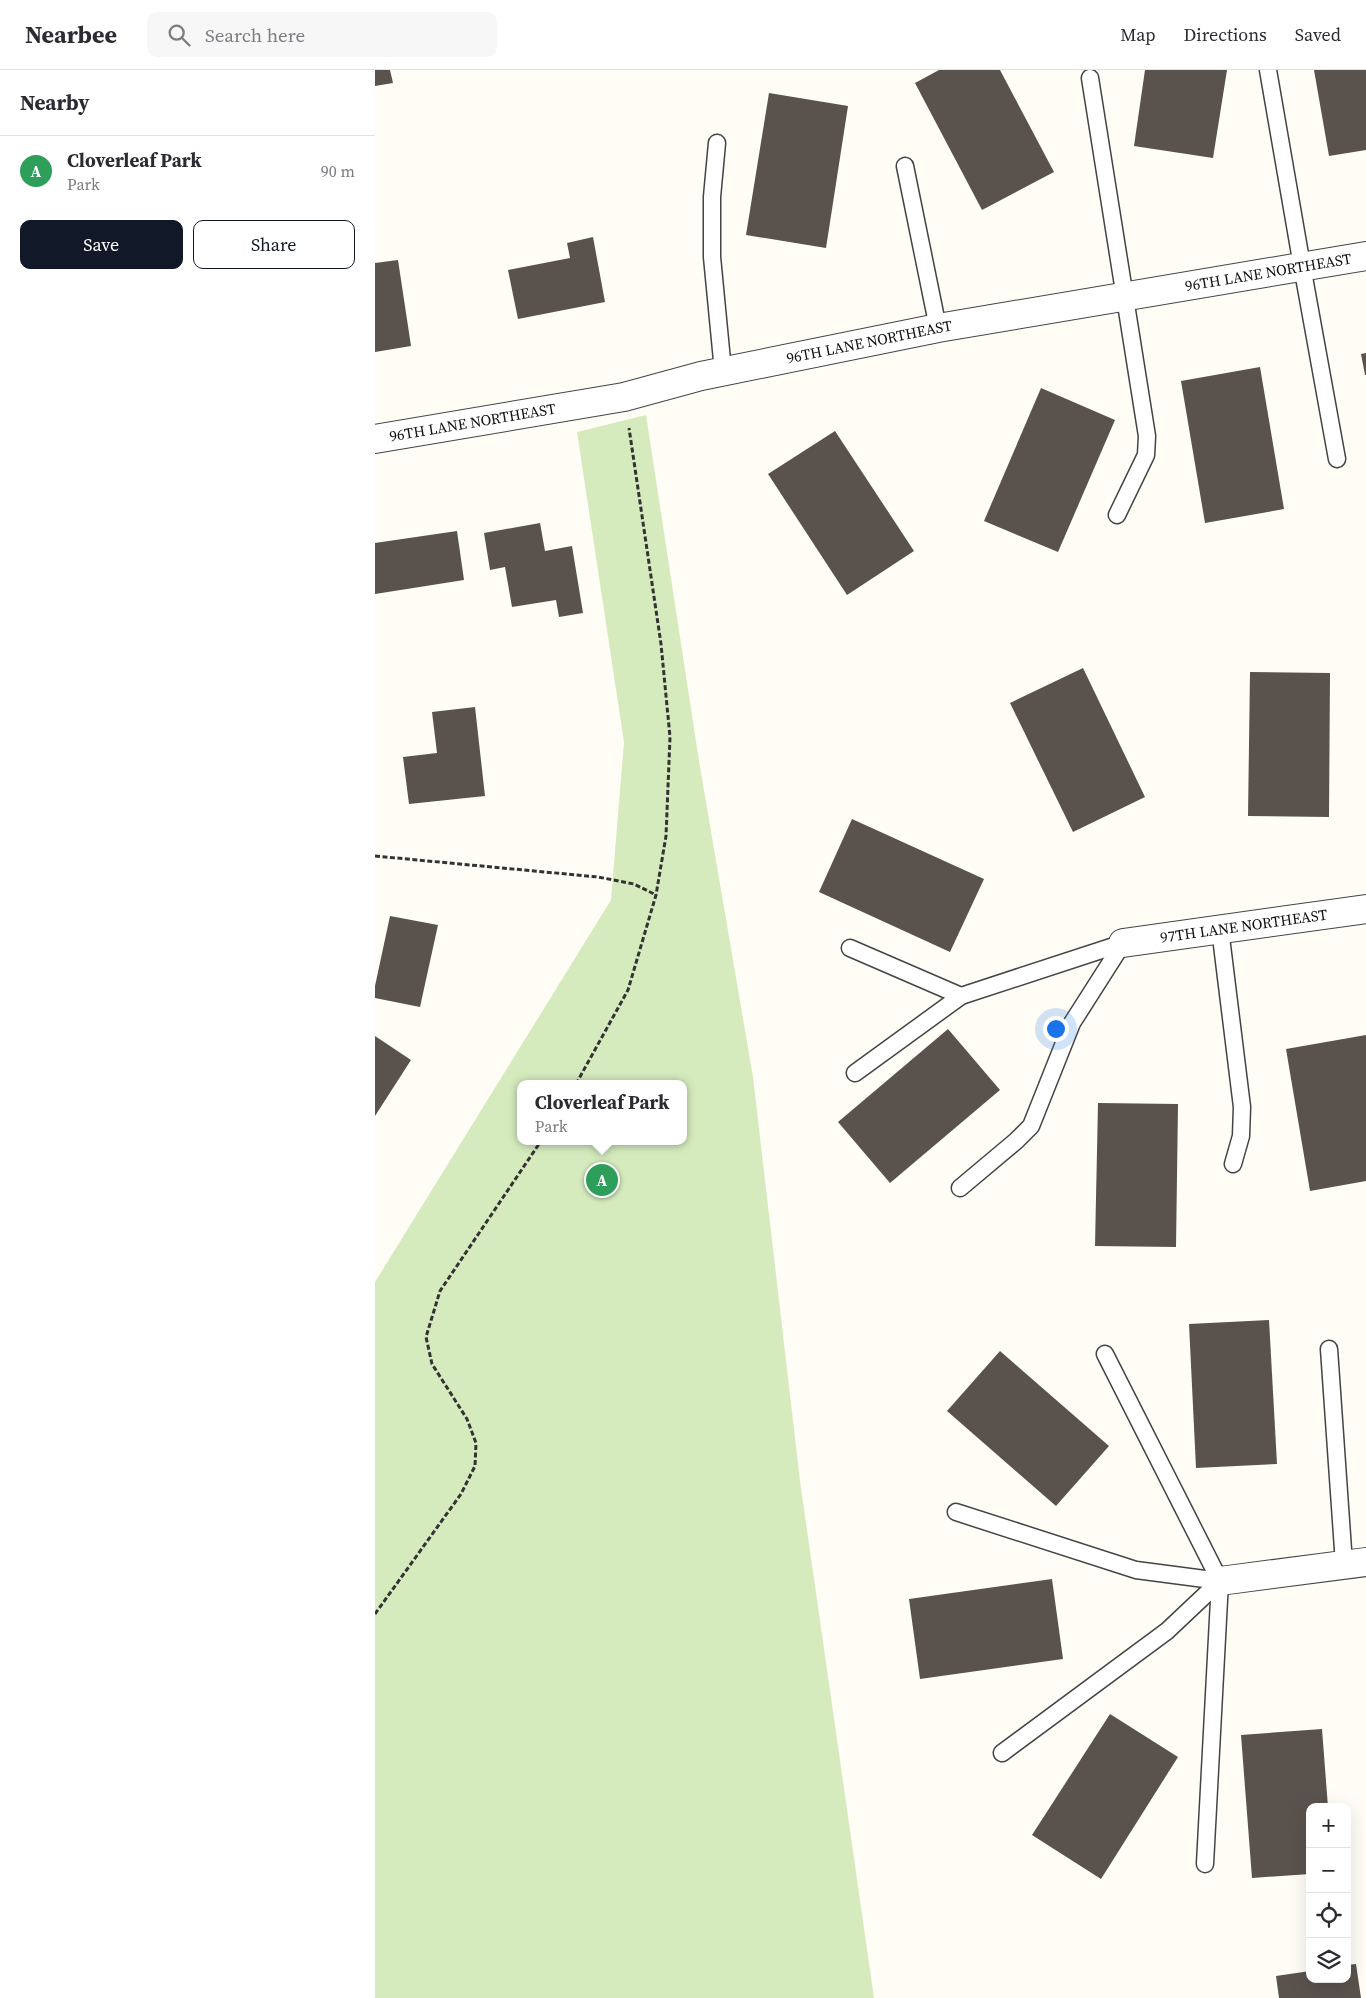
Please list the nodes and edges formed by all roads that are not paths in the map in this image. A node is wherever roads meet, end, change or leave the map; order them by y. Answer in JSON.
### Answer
{"nodes":[{"id":1,"x":1268,"y":70,"type":"edge"},
{"id":2,"x":1090,"y":78,"type":"dead end"},
{"id":3,"x":717,"y":143,"type":"dead end"},
{"id":4,"x":905,"y":166,"type":"dead end"},
{"id":5,"x":1366,"y":256,"type":"edge"},
{"id":6,"x":1301,"y":266,"type":"junction"},
{"id":7,"x":1126,"y":298,"type":"junction"},
{"id":8,"x":938,"y":328,"type":"junction"},
{"id":9,"x":723,"y":371,"type":"junction"},
{"id":10,"x":375,"y":440,"type":"edge"},
{"id":11,"x":1337,"y":459,"type":"dead end"},
{"id":12,"x":1117,"y":515,"type":"dead end"},
{"id":13,"x":1366,"y":908,"type":"edge"},
{"id":14,"x":1220,"y":929,"type":"junction"},
{"id":15,"x":1123,"y":943,"type":"junction"},
{"id":16,"x":849,"y":948,"type":"dead end"},
{"id":17,"x":961,"y":996,"type":"junction"},
{"id":18,"x":855,"y":1072,"type":"dead end"},
{"id":19,"x":1233,"y":1164,"type":"dead end"},
{"id":20,"x":960,"y":1188,"type":"dead end"},
{"id":21,"x":1329,"y":1349,"type":"dead end"},
{"id":22,"x":1105,"y":1354,"type":"dead end"},
{"id":23,"x":956,"y":1512,"type":"dead end"},
{"id":24,"x":1355,"y":1563,"type":"edge"},
{"id":25,"x":1220,"y":1581,"type":"junction"},
{"id":26,"x":1002,"y":1753,"type":"dead end"},
{"id":27,"x":1205,"y":1864,"type":"dead end"}],
"edges":[{"from":1,"to":6,"type":"lane"},
{"from":2,"to":7,"type":"lane"},
{"from":3,"to":9,"type":"lane"},
{"from":4,"to":8,"type":"lane"},
{"from":5,"to":6,"type":"street","name":"96TH LANE NORTHEAST"},
{"from":6,"to":7,"type":"street","name":"96TH LANE NORTHEAST"},
{"from":6,"to":11,"type":"lane"},
{"from":7,"to":8,"type":"street","name":"96TH LANE NORTHEAST"},
{"from":7,"to":12,"type":"lane"},
{"from":8,"to":9,"type":"street","name":"96TH LANE NORTHEAST"},
{"from":9,"to":10,"type":"street","name":"96TH LANE NORTHEAST"},
{"from":13,"to":14,"type":"street","name":"97TH LANE NORTHEAST"},
{"from":14,"to":15,"type":"street","name":"97TH LANE NORTHEAST"},
{"from":14,"to":19,"type":"lane"},
{"from":15,"to":17,"type":"lane"},
{"from":15,"to":20,"type":"lane"},
{"from":16,"to":17,"type":"lane"},
{"from":17,"to":18,"type":"lane"},
{"from":21,"to":24,"type":"lane"},
{"from":22,"to":25,"type":"lane"},
{"from":23,"to":25,"type":"lane"},
{"from":24,"to":25,"type":"street"},
{"from":25,"to":26,"type":"lane"},
{"from":25,"to":27,"type":"lane"}]}
